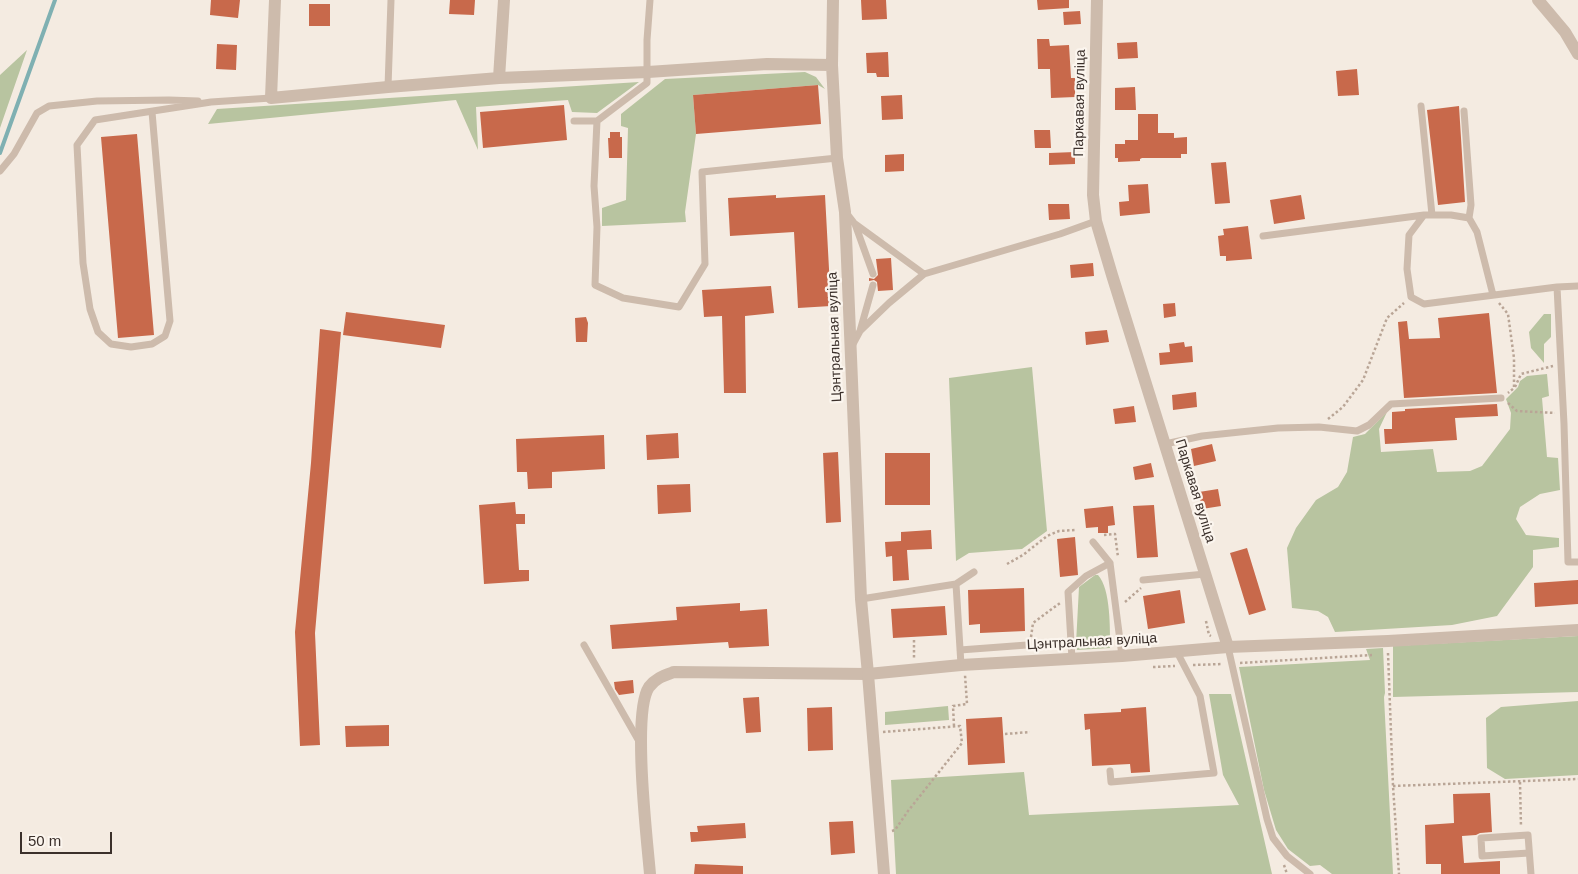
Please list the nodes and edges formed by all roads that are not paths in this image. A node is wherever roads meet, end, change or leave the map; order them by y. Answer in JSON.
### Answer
{"nodes":[{"id":1,"x":275,"y":0,"type":"edge"},
{"id":2,"x":391,"y":0,"type":"edge"},
{"id":3,"x":504,"y":0,"type":"edge"},
{"id":4,"x":650,"y":0,"type":"edge"},
{"id":5,"x":834,"y":0,"type":"edge"},
{"id":6,"x":1097,"y":0,"type":"edge"},
{"id":7,"x":1538,"y":0,"type":"edge"},
{"id":8,"x":1578,"y":54,"type":"edge"},
{"id":9,"x":832,"y":65,"type":"junction"},
{"id":10,"x":648,"y":72,"type":"junction"},
{"id":11,"x":499,"y":78,"type":"junction"},
{"id":12,"x":388,"y":87,"type":"junction"},
{"id":13,"x":271,"y":98,"type":"junction"},
{"id":14,"x":211,"y":102,"type":"junction"},
{"id":15,"x":1421,"y":106,"type":"dead end"},
{"id":16,"x":1464,"y":111,"type":"dead end"},
{"id":17,"x":152,"y":112,"type":"junction"},
{"id":18,"x":574,"y":121,"type":"dead end"},
{"id":19,"x":598,"y":121,"type":"junction"},
{"id":20,"x":837,"y":158,"type":"junction"},
{"id":21,"x":0,"y":171,"type":"edge"},
{"id":22,"x":845,"y":212,"type":"junction"},
{"id":23,"x":1424,"y":215,"type":"junction"},
{"id":24,"x":1432,"y":215,"type":"junction"},
{"id":25,"x":1469,"y":218,"type":"junction"},
{"id":26,"x":1096,"y":220,"type":"junction"},
{"id":27,"x":854,"y":223,"type":"junction"},
{"id":28,"x":1263,"y":236,"type":"dead end"},
{"id":29,"x":872,"y":274,"type":"dead end"},
{"id":30,"x":924,"y":274,"type":"junction"},
{"id":31,"x":873,"y":285,"type":"dead end"},
{"id":32,"x":1578,"y":286,"type":"edge"},
{"id":33,"x":1557,"y":287,"type":"junction"},
{"id":34,"x":1493,"y":295,"type":"junction"},
{"id":35,"x":860,"y":331,"type":"junction"},
{"id":36,"x":850,"y":348,"type":"junction"},
{"id":37,"x":1501,"y":398,"type":"road end"},
{"id":38,"x":1165,"y":444,"type":"junction"},
{"id":39,"x":1093,"y":542,"type":"dead end"},
{"id":40,"x":1578,"y":562,"type":"edge"},
{"id":41,"x":1110,"y":563,"type":"junction"},
{"id":42,"x":974,"y":572,"type":"dead end"},
{"id":43,"x":1205,"y":574,"type":"junction"},
{"id":44,"x":956,"y":584,"type":"junction"},
{"id":45,"x":1142,"y":584,"type":"road end"},
{"id":46,"x":860,"y":599,"type":"junction"},
{"id":47,"x":1578,"y":630,"type":"edge"},
{"id":48,"x":1227,"y":643,"type":"junction"},
{"id":49,"x":584,"y":645,"type":"dead end"},
{"id":50,"x":1027,"y":645,"type":"road end"},
{"id":51,"x":960,"y":650,"type":"junction"},
{"id":52,"x":1177,"y":652,"type":"junction"},
{"id":53,"x":1122,"y":656,"type":"junction"},
{"id":54,"x":1072,"y":659,"type":"junction"},
{"id":55,"x":966,"y":669,"type":"junction"},
{"id":56,"x":868,"y":674,"type":"junction"},
{"id":57,"x":641,"y":746,"type":"junction"},
{"id":58,"x":1110,"y":771,"type":"dead end"},
{"id":59,"x":1529,"y":853,"type":"junction"},
{"id":60,"x":650,"y":874,"type":"edge"},
{"id":61,"x":884,"y":874,"type":"edge"},
{"id":62,"x":1310,"y":874,"type":"edge"},
{"id":63,"x":1531,"y":874,"type":"edge"}],
"edges":[{"from":1,"to":13,"type":"street"},
{"from":2,"to":12,"type":"lane"},
{"from":3,"to":11,"type":"street"},
{"from":4,"to":10,"type":"lane"},
{"from":5,"to":9,"type":"street","name":"Цэнтральная вуліца"},
{"from":6,"to":26,"type":"street","name":"Паркавая вуліца"},
{"from":7,"to":8,"type":"street"},
{"from":9,"to":10,"type":"street"},
{"from":9,"to":20,"type":"street","name":"Цэнтральная вуліца"},
{"from":10,"to":11,"type":"street"},
{"from":10,"to":19,"type":"lane"},
{"from":11,"to":12,"type":"street"},
{"from":12,"to":13,"type":"street"},
{"from":13,"to":14,"type":"lane"},
{"from":14,"to":17,"type":"lane"},
{"from":14,"to":21,"type":"lane"},
{"from":15,"to":24,"type":"lane"},
{"from":16,"to":25,"type":"lane"},
{"from":17,"to":17,"type":"lane"},
{"from":18,"to":19,"type":"lane"},
{"from":19,"to":20,"type":"lane"},
{"from":20,"to":22,"type":"street","name":"Цэнтральная вуліца"},
{"from":22,"to":27,"type":"lane"},
{"from":22,"to":36,"type":"street","name":"Цэнтральная вуліца"},
{"from":23,"to":24,"type":"lane"},
{"from":23,"to":28,"type":"lane"},
{"from":23,"to":34,"type":"lane"},
{"from":24,"to":25,"type":"lane"},
{"from":25,"to":34,"type":"lane"},
{"from":26,"to":30,"type":"lane"},
{"from":26,"to":38,"type":"street","name":"Паркавая вуліца"},
{"from":27,"to":29,"type":"lane"},
{"from":27,"to":30,"type":"lane"},
{"from":30,"to":35,"type":"lane"},
{"from":31,"to":35,"type":"lane"},
{"from":32,"to":33,"type":"lane"},
{"from":33,"to":34,"type":"lane"},
{"from":33,"to":40,"type":"lane"},
{"from":35,"to":36,"type":"lane"},
{"from":36,"to":46,"type":"street","name":"Цэнтральная вуліца"},
{"from":37,"to":38,"type":"lane"},
{"from":38,"to":43,"type":"street","name":"Паркавая вуліца"},
{"from":39,"to":41,"type":"lane"},
{"from":41,"to":53,"type":"lane"},
{"from":41,"to":54,"type":"lane"},
{"from":42,"to":44,"type":"lane"},
{"from":43,"to":45,"type":"lane"},
{"from":43,"to":48,"type":"street","name":"Паркавая вуліца"},
{"from":44,"to":46,"type":"lane"},
{"from":44,"to":51,"type":"lane"},
{"from":46,"to":56,"type":"street","name":"Цэнтральная вуліца"},
{"from":47,"to":48,"type":"street"},
{"from":48,"to":52,"type":"street","name":"Цэнтральная вуліца"},
{"from":48,"to":62,"type":"lane"},
{"from":49,"to":57,"type":"lane"},
{"from":50,"to":51,"type":"lane"},
{"from":51,"to":55,"type":"lane"},
{"from":52,"to":53,"type":"street","name":"Цэнтральная вуліца"},
{"from":52,"to":58,"type":"lane"},
{"from":53,"to":54,"type":"street","name":"Цэнтральная вуліца"},
{"from":54,"to":55,"type":"street","name":"Цэнтральная вуліца"},
{"from":55,"to":56,"type":"street","name":"Цэнтральная вуліца"},
{"from":56,"to":57,"type":"street"},
{"from":56,"to":61,"type":"street","name":"Цэнтральная вуліца"},
{"from":57,"to":60,"type":"street"},
{"from":59,"to":59,"type":"lane"},
{"from":59,"to":63,"type":"lane"}]}
